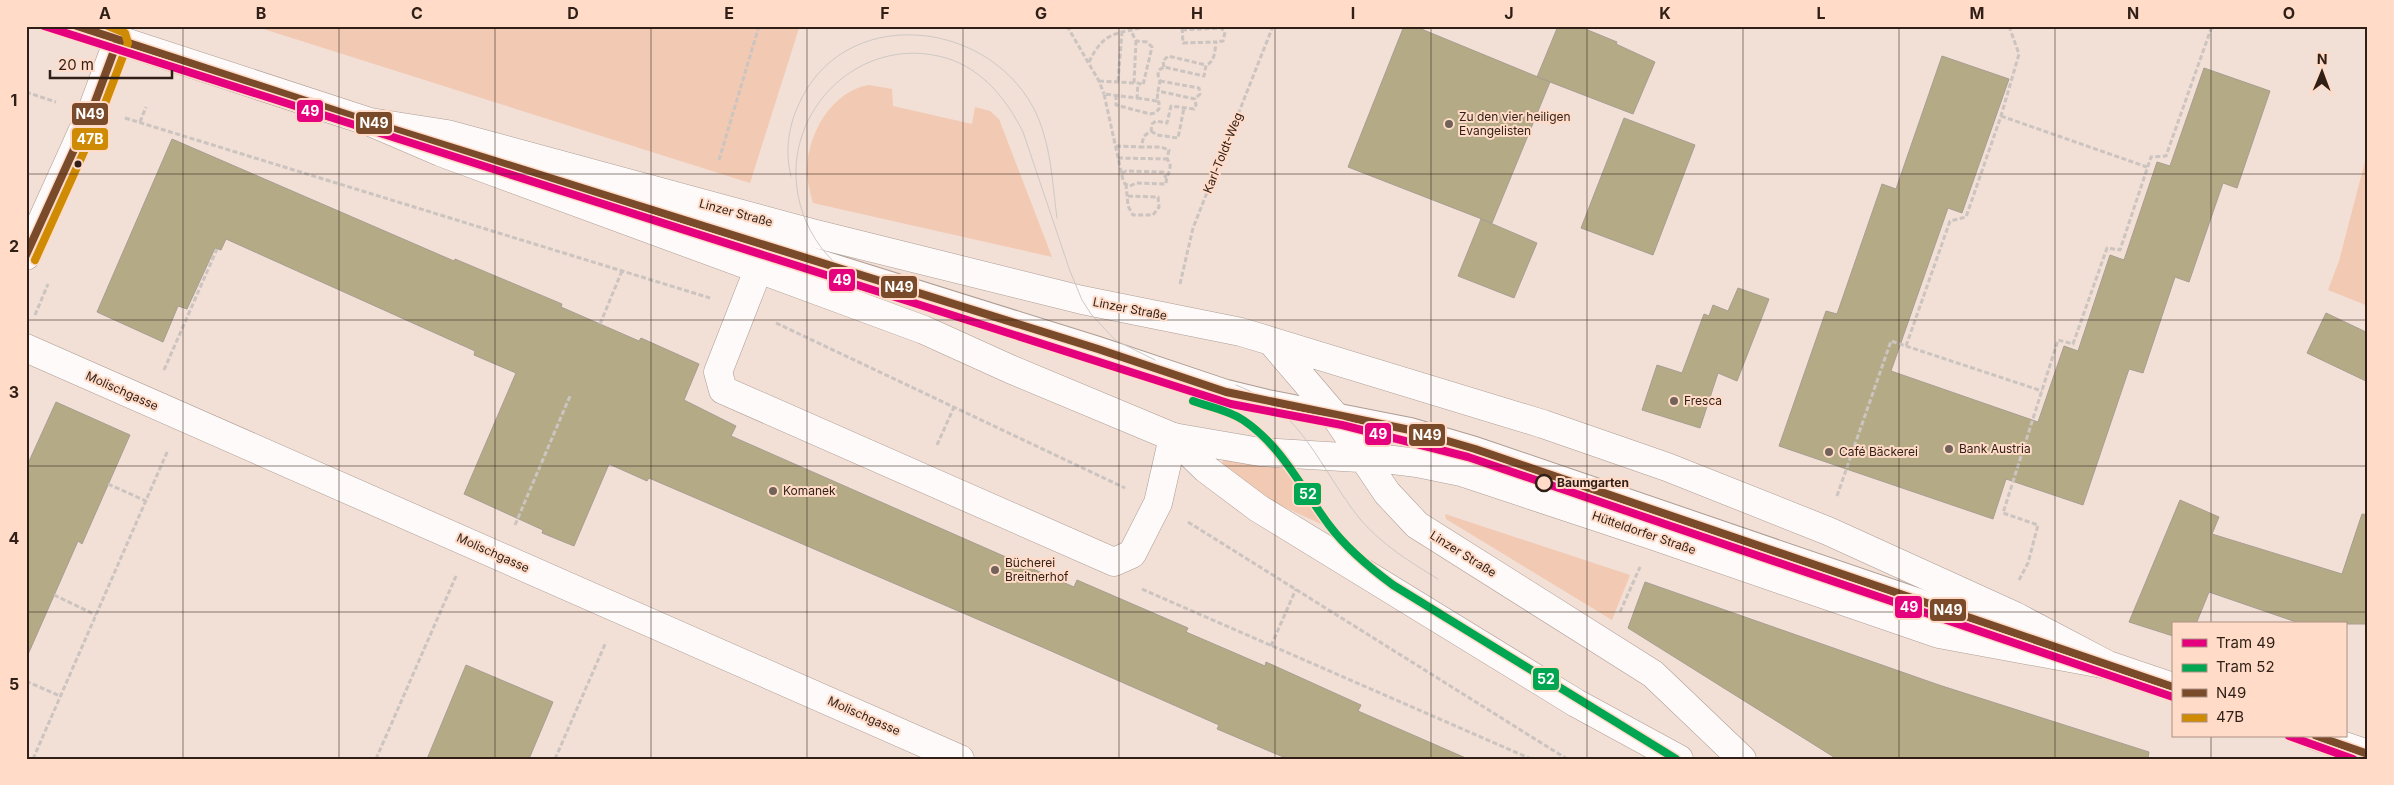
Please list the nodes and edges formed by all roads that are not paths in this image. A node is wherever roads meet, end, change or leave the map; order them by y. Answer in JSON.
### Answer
{"nodes":[{"id":1,"x":76,"y":26,"type":"edge"},
{"id":2,"x":121,"y":33,"type":"edge"},
{"id":3,"x":370,"y":122,"type":"junction"},
{"id":4,"x":26,"y":256,"type":"edge"},
{"id":5,"x":758,"y":270,"type":"junction"},
{"id":6,"x":1271,"y":341,"type":"junction"},
{"id":7,"x":26,"y":348,"type":"edge"},
{"id":8,"x":1335,"y":416,"type":"junction"},
{"id":9,"x":1173,"y":437,"type":"junction"},
{"id":10,"x":1366,"y":458,"type":"junction"},
{"id":11,"x":2108,"y":665,"type":"junction"},
{"id":12,"x":2172,"y":687,"type":"edge"},
{"id":13,"x":2321,"y":738,"type":"edge"},
{"id":14,"x":2368,"y":754,"type":"edge"},
{"id":15,"x":960,"y":759,"type":"edge"},
{"id":16,"x":1679,"y":759,"type":"edge"},
{"id":17,"x":1742,"y":759,"type":"edge"}],
"edges":[{"from":1,"to":2,"type":"main road","name":"Linzer Straße"},
{"from":2,"to":3,"type":"main road","name":"Linzer Straße"},
{"from":2,"to":4,"type":"main road"},
{"from":3,"to":5,"type":"main road","name":"Linzer Straße"},
{"from":3,"to":6,"type":"main road","name":"Linzer Straße"},
{"from":3,"to":8,"type":"lane"},
{"from":5,"to":9,"type":"main road","name":"Linzer Straße"},
{"from":5,"to":9,"type":"main road"},
{"from":6,"to":8,"type":"main road","name":"Linzer Straße"},
{"from":6,"to":11,"type":"main road","name":"Hütteldorfer Straße"},
{"from":7,"to":15,"type":"main road","name":"Molischgasse"},
{"from":8,"to":10,"type":"main road","name":"Linzer Straße"},
{"from":8,"to":11,"type":"lane"},
{"from":9,"to":10,"type":"main road","name":"Hütteldorfer Straße"},
{"from":9,"to":16,"type":"main road","name":"Linzer Straße"},
{"from":10,"to":11,"type":"main road","name":"Hütteldorfer Straße"},
{"from":10,"to":17,"type":"main road","name":"Linzer Straße"},
{"from":11,"to":12,"type":"main road","name":"Hütteldorfer Straße"},
{"from":13,"to":14,"type":"main road"}]}
